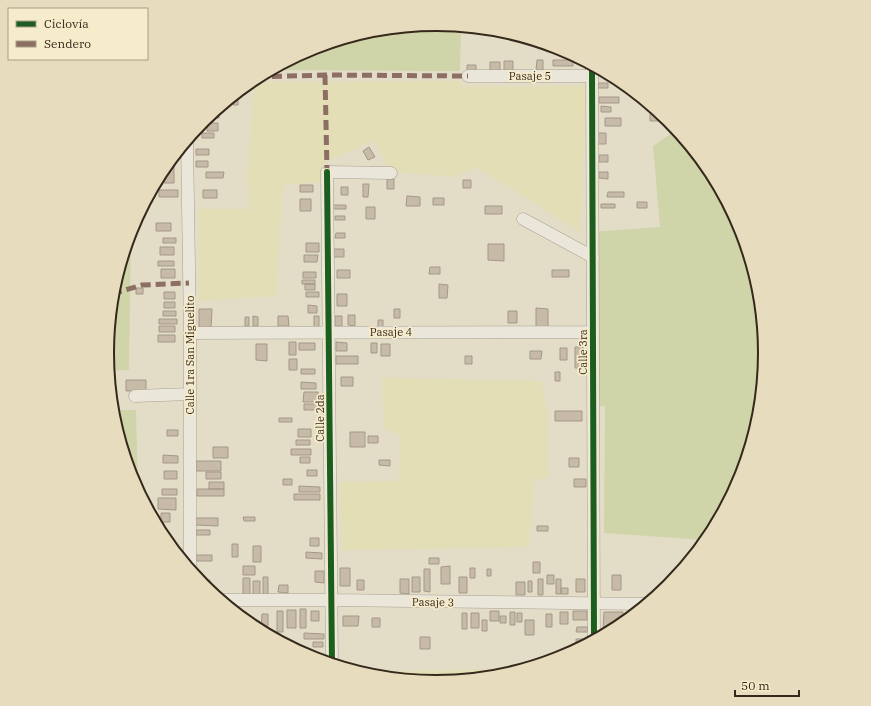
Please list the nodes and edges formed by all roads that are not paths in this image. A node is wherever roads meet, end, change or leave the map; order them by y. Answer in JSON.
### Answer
{"nodes":[{"id":1,"x":589,"y":70,"type":"edge"},
{"id":2,"x":592,"y":72,"type":"edge"},
{"id":3,"x":468,"y":76,"type":"dead end"},
{"id":4,"x":187,"y":148,"type":"edge"},
{"id":5,"x":391,"y":173,"type":"dead end"},
{"id":6,"x":523,"y":220,"type":"dead end"},
{"id":7,"x":593,"y":257,"type":"junction"},
{"id":8,"x":329,"y":332,"type":"junction"},
{"id":9,"x":593,"y":332,"type":"junction"},
{"id":10,"x":190,"y":333,"type":"junction"},
{"id":11,"x":190,"y":394,"type":"junction"},
{"id":12,"x":135,"y":396,"type":"dead end"},
{"id":13,"x":190,"y":561,"type":"edge"},
{"id":14,"x":229,"y":600,"type":"edge"},
{"id":15,"x":331,"y":600,"type":"junction"},
{"id":16,"x":594,"y":604,"type":"junction"},
{"id":17,"x":637,"y":604,"type":"edge"},
{"id":18,"x":594,"y":633,"type":"edge"},
{"id":19,"x":332,"y":658,"type":"edge"}],
"edges":[{"from":1,"to":3,"type":"street","name":"Pasaje 5"},
{"from":2,"to":7,"type":"street","name":"Calle 3ra"},
{"from":4,"to":10,"type":"street","name":"Calle 1ra San Miguelito"},
{"from":5,"to":8,"type":"street","name":"Calle 2da"},
{"from":6,"to":7,"type":"street"},
{"from":7,"to":9,"type":"street","name":"Calle 3ra"},
{"from":8,"to":9,"type":"street","name":"Pasaje 4"},
{"from":8,"to":10,"type":"street","name":"Pasaje 4"},
{"from":8,"to":15,"type":"street","name":"Calle 2da"},
{"from":9,"to":16,"type":"street","name":"Calle 3ra"},
{"from":10,"to":11,"type":"street","name":"Calle 1ra San Miguelito"},
{"from":11,"to":12,"type":"street"},
{"from":11,"to":13,"type":"street","name":"Calle 1ra San Miguelito"},
{"from":14,"to":15,"type":"street","name":"Pasaje 3"},
{"from":15,"to":16,"type":"street","name":"Pasaje 3"},
{"from":15,"to":19,"type":"street","name":"Calle 2da"},
{"from":16,"to":17,"type":"street","name":"Pasaje 3"},
{"from":16,"to":18,"type":"street","name":"Calle 3ra"}]}
